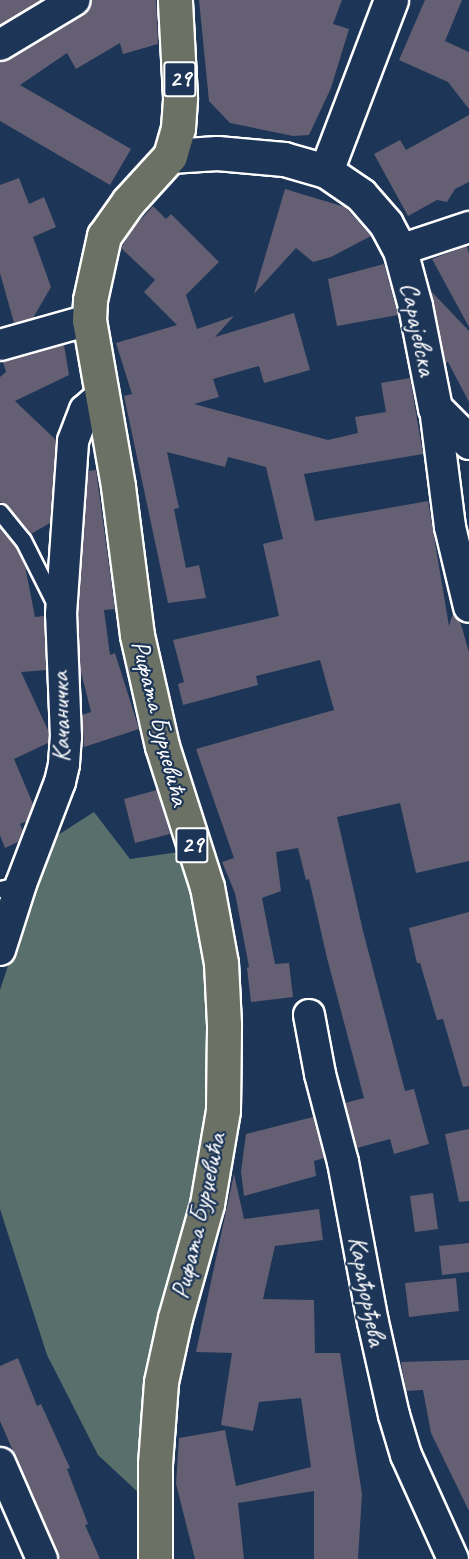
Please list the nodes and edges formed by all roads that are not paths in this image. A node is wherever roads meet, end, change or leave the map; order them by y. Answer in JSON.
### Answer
{"nodes":[{"id":1,"x":75,"y":0,"type":"edge"},
{"id":2,"x":175,"y":0,"type":"edge"},
{"id":3,"x":391,"y":0,"type":"edge"},
{"id":4,"x":0,"y":45,"type":"edge"},
{"id":5,"x":170,"y":156,"type":"junction"},
{"id":6,"x":326,"y":171,"type":"junction"},
{"id":7,"x":469,"y":227,"type":"edge"},
{"id":8,"x":400,"y":250,"type":"junction"},
{"id":9,"x":89,"y":320,"type":"junction"},
{"id":10,"x":0,"y":345,"type":"edge"},
{"id":11,"x":101,"y":396,"type":"junction"},
{"id":12,"x":435,"y":408,"type":"junction"},
{"id":13,"x":469,"y":442,"type":"edge"},
{"id":14,"x":0,"y":512,"type":"edge"},
{"id":15,"x":469,"y":607,"type":"edge"},
{"id":16,"x":60,"y":614,"type":"junction"},
{"id":17,"x":10,"y":886,"type":"edge"},
{"id":18,"x":0,"y":950,"type":"edge"},
{"id":19,"x":309,"y":1015,"type":"dead end"},
{"id":20,"x":0,"y":1462,"type":"edge"},
{"id":21,"x":20,"y":1510,"type":"junction"},
{"id":22,"x":18,"y":1559,"type":"edge"},
{"id":23,"x":42,"y":1559,"type":"edge"},
{"id":24,"x":155,"y":1559,"type":"edge"},
{"id":25,"x":453,"y":1559,"type":"edge"}],
"edges":[{"from":1,"to":4,"type":"street"},
{"from":2,"to":5,"type":"main road","number":"29"},
{"from":3,"to":6,"type":"street"},
{"from":5,"to":6,"type":"street","name":"Сарајевска"},
{"from":5,"to":9,"type":"main road","name":"Рифата Бурџевића","number":"29"},
{"from":6,"to":8,"type":"street","name":"Сарајевска"},
{"from":7,"to":8,"type":"street","name":"Сарајевска"},
{"from":8,"to":12,"type":"street","name":"Сарајевска"},
{"from":9,"to":10,"type":"street"},
{"from":9,"to":11,"type":"main road","name":"Рифата Бурџевића","number":"29"},
{"from":11,"to":16,"type":"street","name":"Качаничка"},
{"from":11,"to":24,"type":"main road","name":"Рифата Бурџевића","number":"29"},
{"from":12,"to":13,"type":"street","name":"Сарајевска"},
{"from":12,"to":15,"type":"street","name":"Сарајевска"},
{"from":14,"to":16,"type":"lane","name":"Качаничка"},
{"from":16,"to":17,"type":"street","name":"Качаничка"},
{"from":17,"to":18,"type":"street","name":"Качаничка"},
{"from":19,"to":25,"type":"street","name":"Карађорђева"},
{"from":20,"to":21,"type":"street"},
{"from":21,"to":22,"type":"street"},
{"from":21,"to":23,"type":"street"}]}
